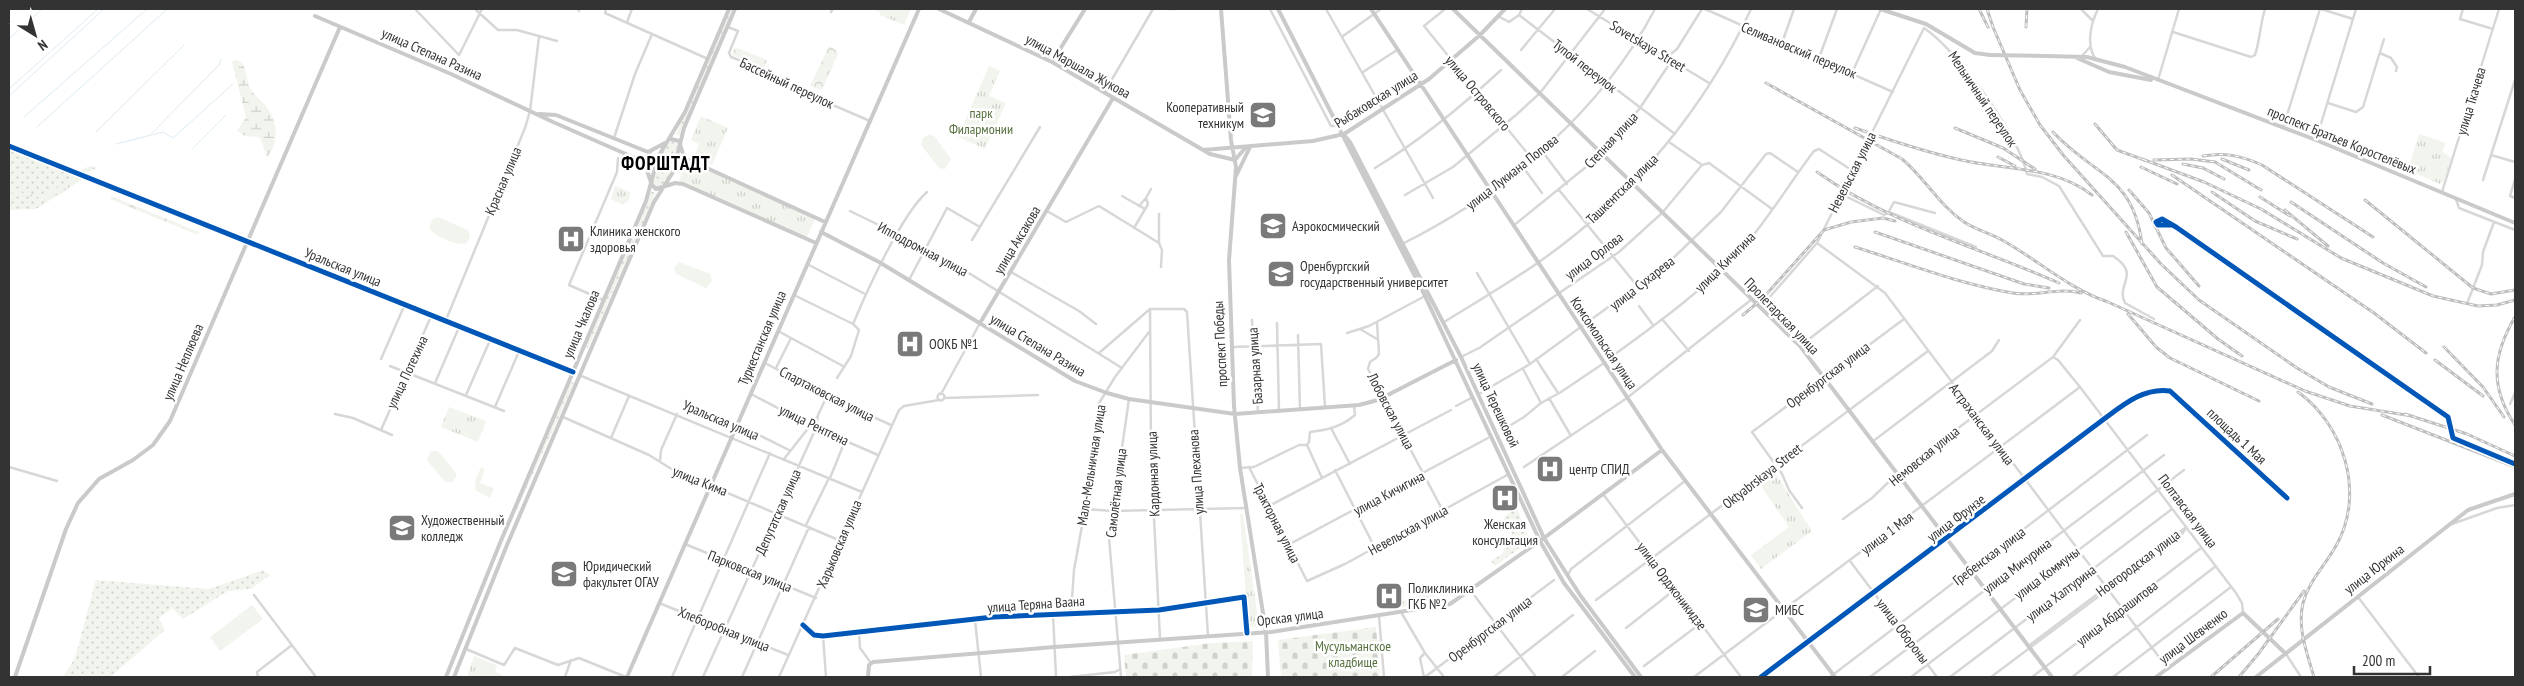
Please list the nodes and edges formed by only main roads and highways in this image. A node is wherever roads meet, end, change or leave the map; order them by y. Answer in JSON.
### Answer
{"nodes":[{"id":1,"x":729,"y":9,"type":"edge"},
{"id":2,"x":735,"y":9,"type":"edge"},
{"id":3,"x":919,"y":9,"type":"edge"},
{"id":4,"x":939,"y":9,"type":"edge"},
{"id":5,"x":976,"y":9,"type":"edge"},
{"id":6,"x":1085,"y":9,"type":"edge"},
{"id":7,"x":1221,"y":9,"type":"edge"},
{"id":8,"x":1278,"y":9,"type":"edge"},
{"id":9,"x":1371,"y":9,"type":"edge"},
{"id":10,"x":1453,"y":9,"type":"edge"},
{"id":11,"x":1505,"y":9,"type":"edge"},
{"id":12,"x":1881,"y":9,"type":"edge"},
{"id":13,"x":315,"y":16,"type":"dead end"},
{"id":14,"x":969,"y":22,"type":"junction"},
{"id":15,"x":340,"y":27,"type":"junction"},
{"id":16,"x":1480,"y":36,"type":"junction"},
{"id":17,"x":2073,"y":56,"type":"junction"},
{"id":18,"x":1052,"y":62,"type":"junction"},
{"id":19,"x":2111,"y":63,"type":"junction"},
{"id":20,"x":2125,"y":67,"type":"junction"},
{"id":21,"x":2108,"y":72,"type":"junction"},
{"id":22,"x":2122,"y":76,"type":"junction"},
{"id":23,"x":2158,"y":81,"type":"junction"},
{"id":24,"x":1421,"y":85,"type":"junction"},
{"id":25,"x":1113,"y":98,"type":"junction"},
{"id":26,"x":539,"y":114,"type":"junction"},
{"id":27,"x":1344,"y":134,"type":"junction"},
{"id":28,"x":668,"y":141,"type":"junction"},
{"id":29,"x":1248,"y":147,"type":"junction"},
{"id":30,"x":681,"y":148,"type":"junction"},
{"id":31,"x":1232,"y":148,"type":"junction"},
{"id":32,"x":1203,"y":150,"type":"junction"},
{"id":33,"x":648,"y":152,"type":"junction"},
{"id":34,"x":1235,"y":160,"type":"junction"},
{"id":35,"x":644,"y":162,"type":"junction"},
{"id":36,"x":1234,"y":178,"type":"junction"},
{"id":37,"x":650,"y":181,"type":"junction"},
{"id":38,"x":664,"y":187,"type":"junction"},
{"id":39,"x":825,"y":222,"type":"junction"},
{"id":40,"x":2513,"y":222,"type":"edge"},
{"id":41,"x":821,"y":232,"type":"junction"},
{"id":42,"x":816,"y":243,"type":"junction"},
{"id":43,"x":980,"y":323,"type":"junction"},
{"id":44,"x":583,"y":348,"type":"junction"},
{"id":45,"x":590,"y":351,"type":"junction"},
{"id":46,"x":1456,"y":360,"type":"junction"},
{"id":47,"x":573,"y":372,"type":"junction"},
{"id":48,"x":580,"y":375,"type":"junction"},
{"id":49,"x":1235,"y":414,"type":"junction"},
{"id":50,"x":1662,"y":450,"type":"junction"},
{"id":51,"x":2515,"y":494,"type":"edge"},
{"id":52,"x":1544,"y":538,"type":"junction"},
{"id":53,"x":1540,"y":541,"type":"junction"},
{"id":54,"x":500,"y":543,"type":"junction"},
{"id":55,"x":506,"y":545,"type":"junction"},
{"id":56,"x":2243,"y":613,"type":"joint"},
{"id":57,"x":466,"y":624,"type":"junction"},
{"id":58,"x":473,"y":626,"type":"junction"},
{"id":59,"x":1266,"y":632,"type":"junction"},
{"id":60,"x":2286,"y":654,"type":"junction"},
{"id":61,"x":15,"y":677,"type":"edge"},
{"id":62,"x":446,"y":677,"type":"edge"},
{"id":63,"x":454,"y":677,"type":"edge"},
{"id":64,"x":627,"y":677,"type":"edge"},
{"id":65,"x":868,"y":677,"type":"edge"},
{"id":66,"x":1268,"y":677,"type":"edge"},
{"id":67,"x":1635,"y":677,"type":"edge"},
{"id":68,"x":1641,"y":677,"type":"edge"},
{"id":69,"x":1833,"y":677,"type":"edge"},
{"id":70,"x":2052,"y":677,"type":"edge"},
{"id":71,"x":2156,"y":677,"type":"edge"},
{"id":72,"x":2256,"y":677,"type":"edge"}],
"edges":[{"from":1,"to":28,"type":"main road","name":"улица Чкалова"},
{"from":2,"to":30,"type":"main road","name":"улица Чкалова"},
{"from":3,"to":39,"type":"main road","name":"Туркестанская улица"},
{"from":4,"to":14,"type":"main road","name":"улица Маршала Жукова"},
{"from":5,"to":14,"type":"main road"},
{"from":6,"to":18,"type":"main road"},
{"from":7,"to":31,"type":"main road","name":"проспект Победы"},
{"from":8,"to":27,"type":"main road","name":"улица Терешковой"},
{"from":9,"to":24,"type":"main road","name":"Комсомольская улица"},
{"from":10,"to":16,"type":"main road","name":"Пролетарская улица"},
{"from":11,"to":16,"type":"main road","name":"Рыбаковская улица"},
{"from":12,"to":17,"type":"main road","name":"проспект Братьев Коростелёвых","bridge":true},
{"from":13,"to":15,"type":"main road","name":"улица Степана Разина"},
{"from":14,"to":18,"type":"main road","name":"улица Маршала Жукова"},
{"from":15,"to":26,"type":"main road","name":"улица Степана Разина"},
{"from":15,"to":61,"type":"main road","name":"улица Неплюева"},
{"from":16,"to":24,"type":"main road","name":"Рыбаковская улица"},
{"from":16,"to":70,"type":"main road","name":"Пролетарская улица"},
{"from":17,"to":19,"type":"main road","name":"проспект Братьев Коростелёвых"},
{"from":17,"to":21,"type":"main road","name":"проспект Братьев Коростелёвых"},
{"from":18,"to":25,"type":"main road","name":"улица Маршала Жукова"},
{"from":19,"to":20,"type":"main road","name":"проспект Братьев Коростелёвых"},
{"from":19,"to":21,"type":"main road"},
{"from":20,"to":22,"type":"main road"},
{"from":20,"to":23,"type":"main road","name":"проспект Братьев Коростелёвых"},
{"from":21,"to":22,"type":"main road","name":"проспект Братьев Коростелёвых"},
{"from":22,"to":23,"type":"main road","name":"проспект Братьев Коростелёвых"},
{"from":23,"to":40,"type":"main road","name":"проспект Братьев Коростелёвых"},
{"from":24,"to":27,"type":"main road","name":"Рыбаковская улица"},
{"from":24,"to":50,"type":"main road","name":"Комсомольская улица"},
{"from":25,"to":32,"type":"main road","name":"улица Маршала Жукова"},
{"from":25,"to":43,"type":"main road","name":"улица Аксакова"},
{"from":26,"to":33,"type":"main road","name":"улица Степана Разина"},
{"from":26,"to":35,"type":"main road","name":"улица Степана Разина"},
{"from":27,"to":29,"type":"main road","name":"Рыбаковская улица"},
{"from":27,"to":46,"type":"main road","name":"улица Терешковой"},
{"from":27,"to":52,"type":"main road","name":"улица Терешковой"},
{"from":28,"to":30,"type":"main road"},
{"from":28,"to":33,"type":"main road"},
{"from":28,"to":37,"type":"main road","name":"улица Чкалова"},
{"from":29,"to":31,"type":"main road","name":"Рыбаковская улица"},
{"from":29,"to":34,"type":"main road"},
{"from":29,"to":36,"type":"main road"},
{"from":30,"to":38,"type":"main road","name":"улица Чкалова"},
{"from":30,"to":39,"type":"main road"},
{"from":31,"to":32,"type":"main road"},
{"from":31,"to":34,"type":"main road","name":"проспект Победы"},
{"from":32,"to":34,"type":"main road","name":"улица Маршала Жукова"},
{"from":33,"to":35,"type":"main road"},
{"from":34,"to":36,"type":"main road","name":"проспект Победы"},
{"from":35,"to":37,"type":"main road"},
{"from":36,"to":49,"type":"main road","name":"проспект Победы"},
{"from":37,"to":38,"type":"main road"},
{"from":37,"to":44,"type":"main road","name":"улица Чкалова"},
{"from":38,"to":42,"type":"main road"},
{"from":38,"to":45,"type":"main road","name":"улица Чкалова"},
{"from":39,"to":41,"type":"main road","name":"Туркестанская улица"},
{"from":41,"to":42,"type":"main road","name":"Туркестанская улица"},
{"from":41,"to":43,"type":"main road","name":"улица Степана Разина"},
{"from":42,"to":64,"type":"main road","name":"Туркестанская улица"},
{"from":43,"to":49,"type":"main road","name":"улица Степана Разина"},
{"from":44,"to":45,"type":"main road"},
{"from":44,"to":47,"type":"main road","name":"улица Чкалова"},
{"from":45,"to":48,"type":"main road","name":"улица Чкалова"},
{"from":46,"to":49,"type":"main road","name":"улица Степана Разина"},
{"from":46,"to":53,"type":"main road","name":"улица Терешковой"},
{"from":47,"to":48,"type":"main road","name":"Уральская улица"},
{"from":47,"to":54,"type":"main road","name":"улица Чкалова"},
{"from":48,"to":55,"type":"main road","name":"улица Чкалова"},
{"from":49,"to":59,"type":"main road","name":"проспект Победы"},
{"from":50,"to":52,"type":"main road","name":"Орская улица"},
{"from":50,"to":69,"type":"main road","name":"Комсомольская улица"},
{"from":51,"to":60,"type":"main road","name":"улица Юркина"},
{"from":52,"to":53,"type":"main road","name":"Орская улица"},
{"from":52,"to":68,"type":"main road","name":"улица Терешковой"},
{"from":53,"to":59,"type":"main road","name":"Орская улица"},
{"from":53,"to":67,"type":"main road","name":"улица Терешковой"},
{"from":54,"to":55,"type":"main road"},
{"from":54,"to":57,"type":"main road","name":"улица Чкалова"},
{"from":55,"to":58,"type":"main road","name":"улица Чкалова"},
{"from":56,"to":60,"type":"main road","name":"Полтавская улица"},
{"from":56,"to":71,"type":"main road","name":"улица Шевченко"},
{"from":57,"to":58,"type":"main road"},
{"from":57,"to":62,"type":"main road","name":"улица Чкалова"},
{"from":58,"to":63,"type":"main road","name":"улица Чкалова"},
{"from":59,"to":65,"type":"main road","name":"Орская улица"},
{"from":59,"to":66,"type":"main road","name":"проспект Победы"},
{"from":60,"to":72,"type":"main road","name":"улица Юркина"}]}
